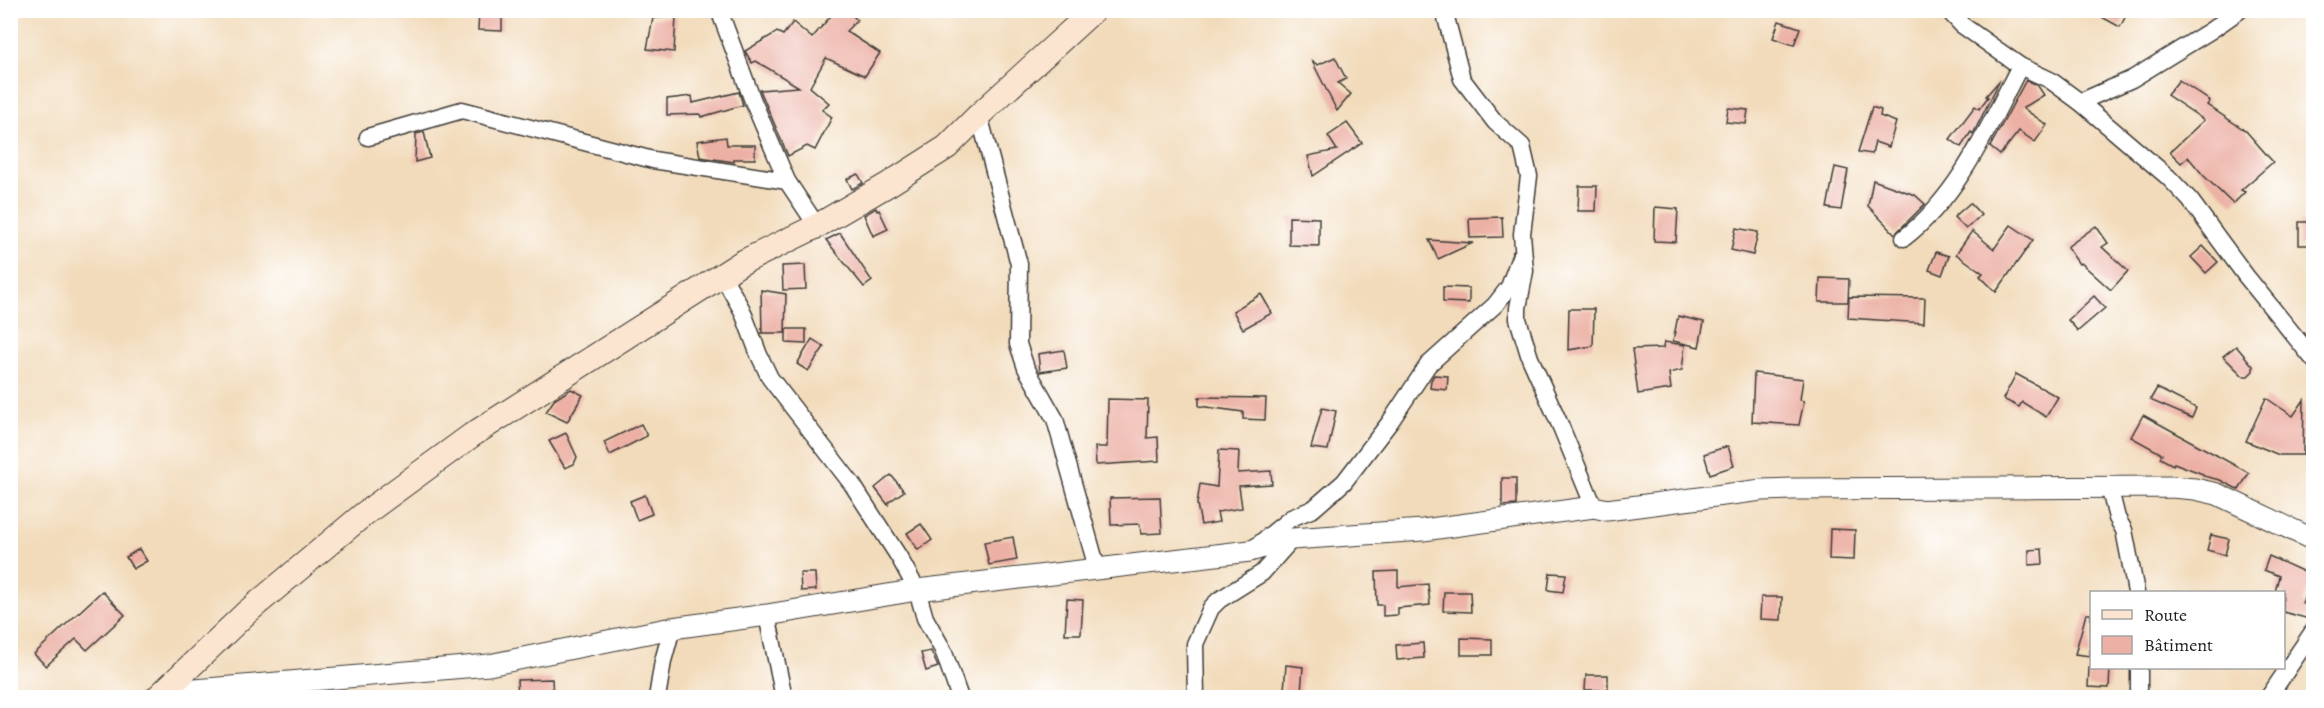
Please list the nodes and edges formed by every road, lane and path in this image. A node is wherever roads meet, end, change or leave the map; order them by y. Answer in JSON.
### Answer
{"nodes":[{"id":1,"x":719,"y":10,"type":"edge"},
{"id":2,"x":1094,"y":10,"type":"edge"},
{"id":3,"x":1444,"y":10,"type":"edge"},
{"id":4,"x":1948,"y":10,"type":"edge"},
{"id":5,"x":2240,"y":10,"type":"edge"},
{"id":6,"x":1960,"y":18,"type":"edge"},
{"id":7,"x":2020,"y":66,"type":"junction"},
{"id":8,"x":2080,"y":102,"type":"junction"},
{"id":9,"x":979,"y":115,"type":"junction"},
{"id":10,"x":368,"y":137,"type":"dead end"},
{"id":11,"x":787,"y":181,"type":"junction"},
{"id":12,"x":818,"y":226,"type":"junction"},
{"id":13,"x":1904,"y":238,"type":"dead end"},
{"id":14,"x":1523,"y":250,"type":"junction"},
{"id":15,"x":741,"y":263,"type":"junction"},
{"id":16,"x":2313,"y":360,"type":"edge"},
{"id":17,"x":2109,"y":486,"type":"junction"},
{"id":18,"x":1594,"y":507,"type":"junction"},
{"id":19,"x":1292,"y":539,"type":"junction"},
{"id":20,"x":2313,"y":540,"type":"edge"},
{"id":21,"x":1250,"y":551,"type":"junction"},
{"id":22,"x":1094,"y":569,"type":"junction"},
{"id":23,"x":917,"y":590,"type":"junction"},
{"id":24,"x":2136,"y":591,"type":"edge"},
{"id":25,"x":767,"y":615,"type":"junction"},
{"id":26,"x":672,"y":628,"type":"junction"},
{"id":27,"x":2313,"y":630,"type":"edge"},
{"id":28,"x":2139,"y":669,"type":"edge"},
{"id":29,"x":166,"y":696,"type":"edge"},
{"id":30,"x":657,"y":698,"type":"edge"},
{"id":31,"x":784,"y":698,"type":"edge"},
{"id":32,"x":960,"y":698,"type":"edge"},
{"id":33,"x":1196,"y":698,"type":"edge"},
{"id":34,"x":2139,"y":698,"type":"edge"},
{"id":35,"x":2268,"y":698,"type":"edge"}],
"edges":[{"from":1,"to":11,"type":"street"},
{"from":2,"to":9,"type":"main road"},
{"from":3,"to":14,"type":"street"},
{"from":4,"to":6,"type":"street"},
{"from":5,"to":8,"type":"street"},
{"from":6,"to":7,"type":"street"},
{"from":7,"to":8,"type":"street"},
{"from":7,"to":13,"type":"street"},
{"from":8,"to":16,"type":"street"},
{"from":9,"to":12,"type":"main road"},
{"from":9,"to":22,"type":"street"},
{"from":10,"to":11,"type":"street"},
{"from":11,"to":12,"type":"street"},
{"from":12,"to":15,"type":"main road"},
{"from":14,"to":18,"type":"street"},
{"from":14,"to":21,"type":"street"},
{"from":15,"to":23,"type":"street"},
{"from":15,"to":29,"type":"main road"},
{"from":17,"to":18,"type":"street"},
{"from":17,"to":20,"type":"street"},
{"from":17,"to":24,"type":"street"},
{"from":18,"to":19,"type":"street"},
{"from":19,"to":21,"type":"street"},
{"from":19,"to":33,"type":"street"},
{"from":21,"to":22,"type":"street"},
{"from":22,"to":23,"type":"street"},
{"from":23,"to":25,"type":"street"},
{"from":23,"to":32,"type":"street"},
{"from":25,"to":26,"type":"street"},
{"from":25,"to":31,"type":"street"},
{"from":26,"to":29,"type":"street"},
{"from":26,"to":30,"type":"street"},
{"from":27,"to":35,"type":"street"},
{"from":28,"to":34,"type":"street"}]}
